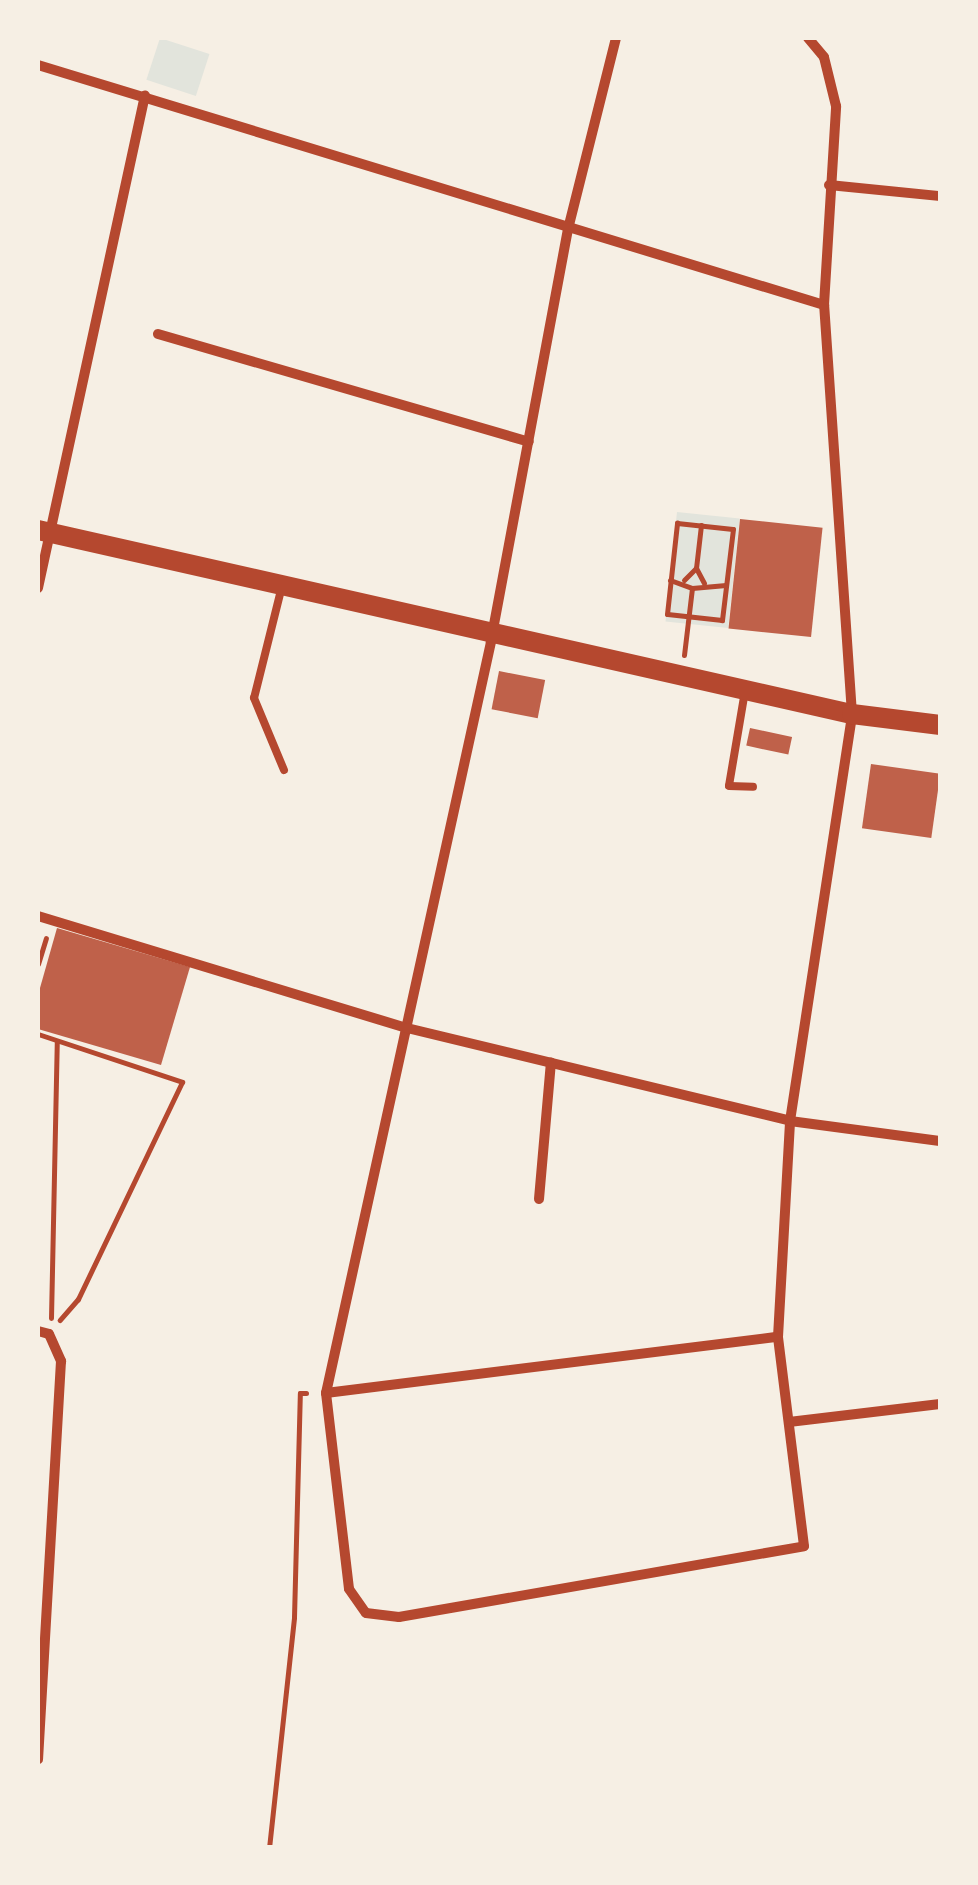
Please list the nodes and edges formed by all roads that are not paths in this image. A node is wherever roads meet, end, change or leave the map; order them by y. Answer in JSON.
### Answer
{"nodes":[{"id":1,"x":616,"y":38,"type":"edge"},
{"id":2,"x":808,"y":38,"type":"edge"},
{"id":3,"x":38,"y":65,"type":"edge"},
{"id":4,"x":145,"y":94,"type":"junction"},
{"id":5,"x":830,"y":186,"type":"junction"},
{"id":6,"x":940,"y":196,"type":"edge"},
{"id":7,"x":568,"y":229,"type":"junction"},
{"id":8,"x":824,"y":305,"type":"junction"},
{"id":9,"x":158,"y":334,"type":"dead end"},
{"id":10,"x":528,"y":442,"type":"junction"},
{"id":11,"x":44,"y":532,"type":"edge"},
{"id":12,"x":282,"y":586,"type":"junction"},
{"id":13,"x":38,"y":588,"type":"edge"},
{"id":14,"x":493,"y":632,"type":"junction"},
{"id":15,"x":745,"y":691,"type":"junction"},
{"id":16,"x":852,"y":714,"type":"junction"},
{"id":17,"x":940,"y":725,"type":"edge"},
{"id":18,"x":284,"y":770,"type":"dead end"},
{"id":19,"x":753,"y":787,"type":"dead end"},
{"id":20,"x":38,"y":916,"type":"edge"},
{"id":21,"x":407,"y":1028,"type":"junction"},
{"id":22,"x":551,"y":1063,"type":"junction"},
{"id":23,"x":790,"y":1120,"type":"junction"},
{"id":24,"x":940,"y":1141,"type":"edge"},
{"id":25,"x":539,"y":1199,"type":"dead end"},
{"id":26,"x":38,"y":1331,"type":"edge"},
{"id":27,"x":778,"y":1336,"type":"junction"},
{"id":28,"x":326,"y":1393,"type":"junction"},
{"id":29,"x":940,"y":1404,"type":"edge"},
{"id":30,"x":788,"y":1422,"type":"junction"},
{"id":31,"x":38,"y":1759,"type":"edge"}],
"edges":[{"from":1,"to":7,"type":"street"},
{"from":2,"to":5,"type":"street"},
{"from":3,"to":4,"type":"street"},
{"from":4,"to":7,"type":"street"},
{"from":4,"to":11,"type":"street"},
{"from":5,"to":6,"type":"street"},
{"from":5,"to":8,"type":"street"},
{"from":7,"to":8,"type":"street"},
{"from":7,"to":10,"type":"street"},
{"from":8,"to":16,"type":"street"},
{"from":9,"to":10,"type":"street"},
{"from":10,"to":14,"type":"street"},
{"from":11,"to":12,"type":"main road"},
{"from":11,"to":13,"type":"street"},
{"from":12,"to":14,"type":"main road"},
{"from":12,"to":18,"type":"lane"},
{"from":14,"to":15,"type":"main road"},
{"from":14,"to":21,"type":"street"},
{"from":15,"to":16,"type":"main road"},
{"from":15,"to":19,"type":"lane"},
{"from":16,"to":17,"type":"main road"},
{"from":16,"to":23,"type":"street"},
{"from":20,"to":21,"type":"street"},
{"from":21,"to":22,"type":"street"},
{"from":21,"to":28,"type":"street"},
{"from":22,"to":23,"type":"street"},
{"from":22,"to":25,"type":"street"},
{"from":23,"to":24,"type":"street"},
{"from":23,"to":27,"type":"street"},
{"from":26,"to":31,"type":"street"},
{"from":27,"to":28,"type":"street"},
{"from":27,"to":30,"type":"street"},
{"from":28,"to":30,"type":"street"},
{"from":29,"to":30,"type":"street"}]}
